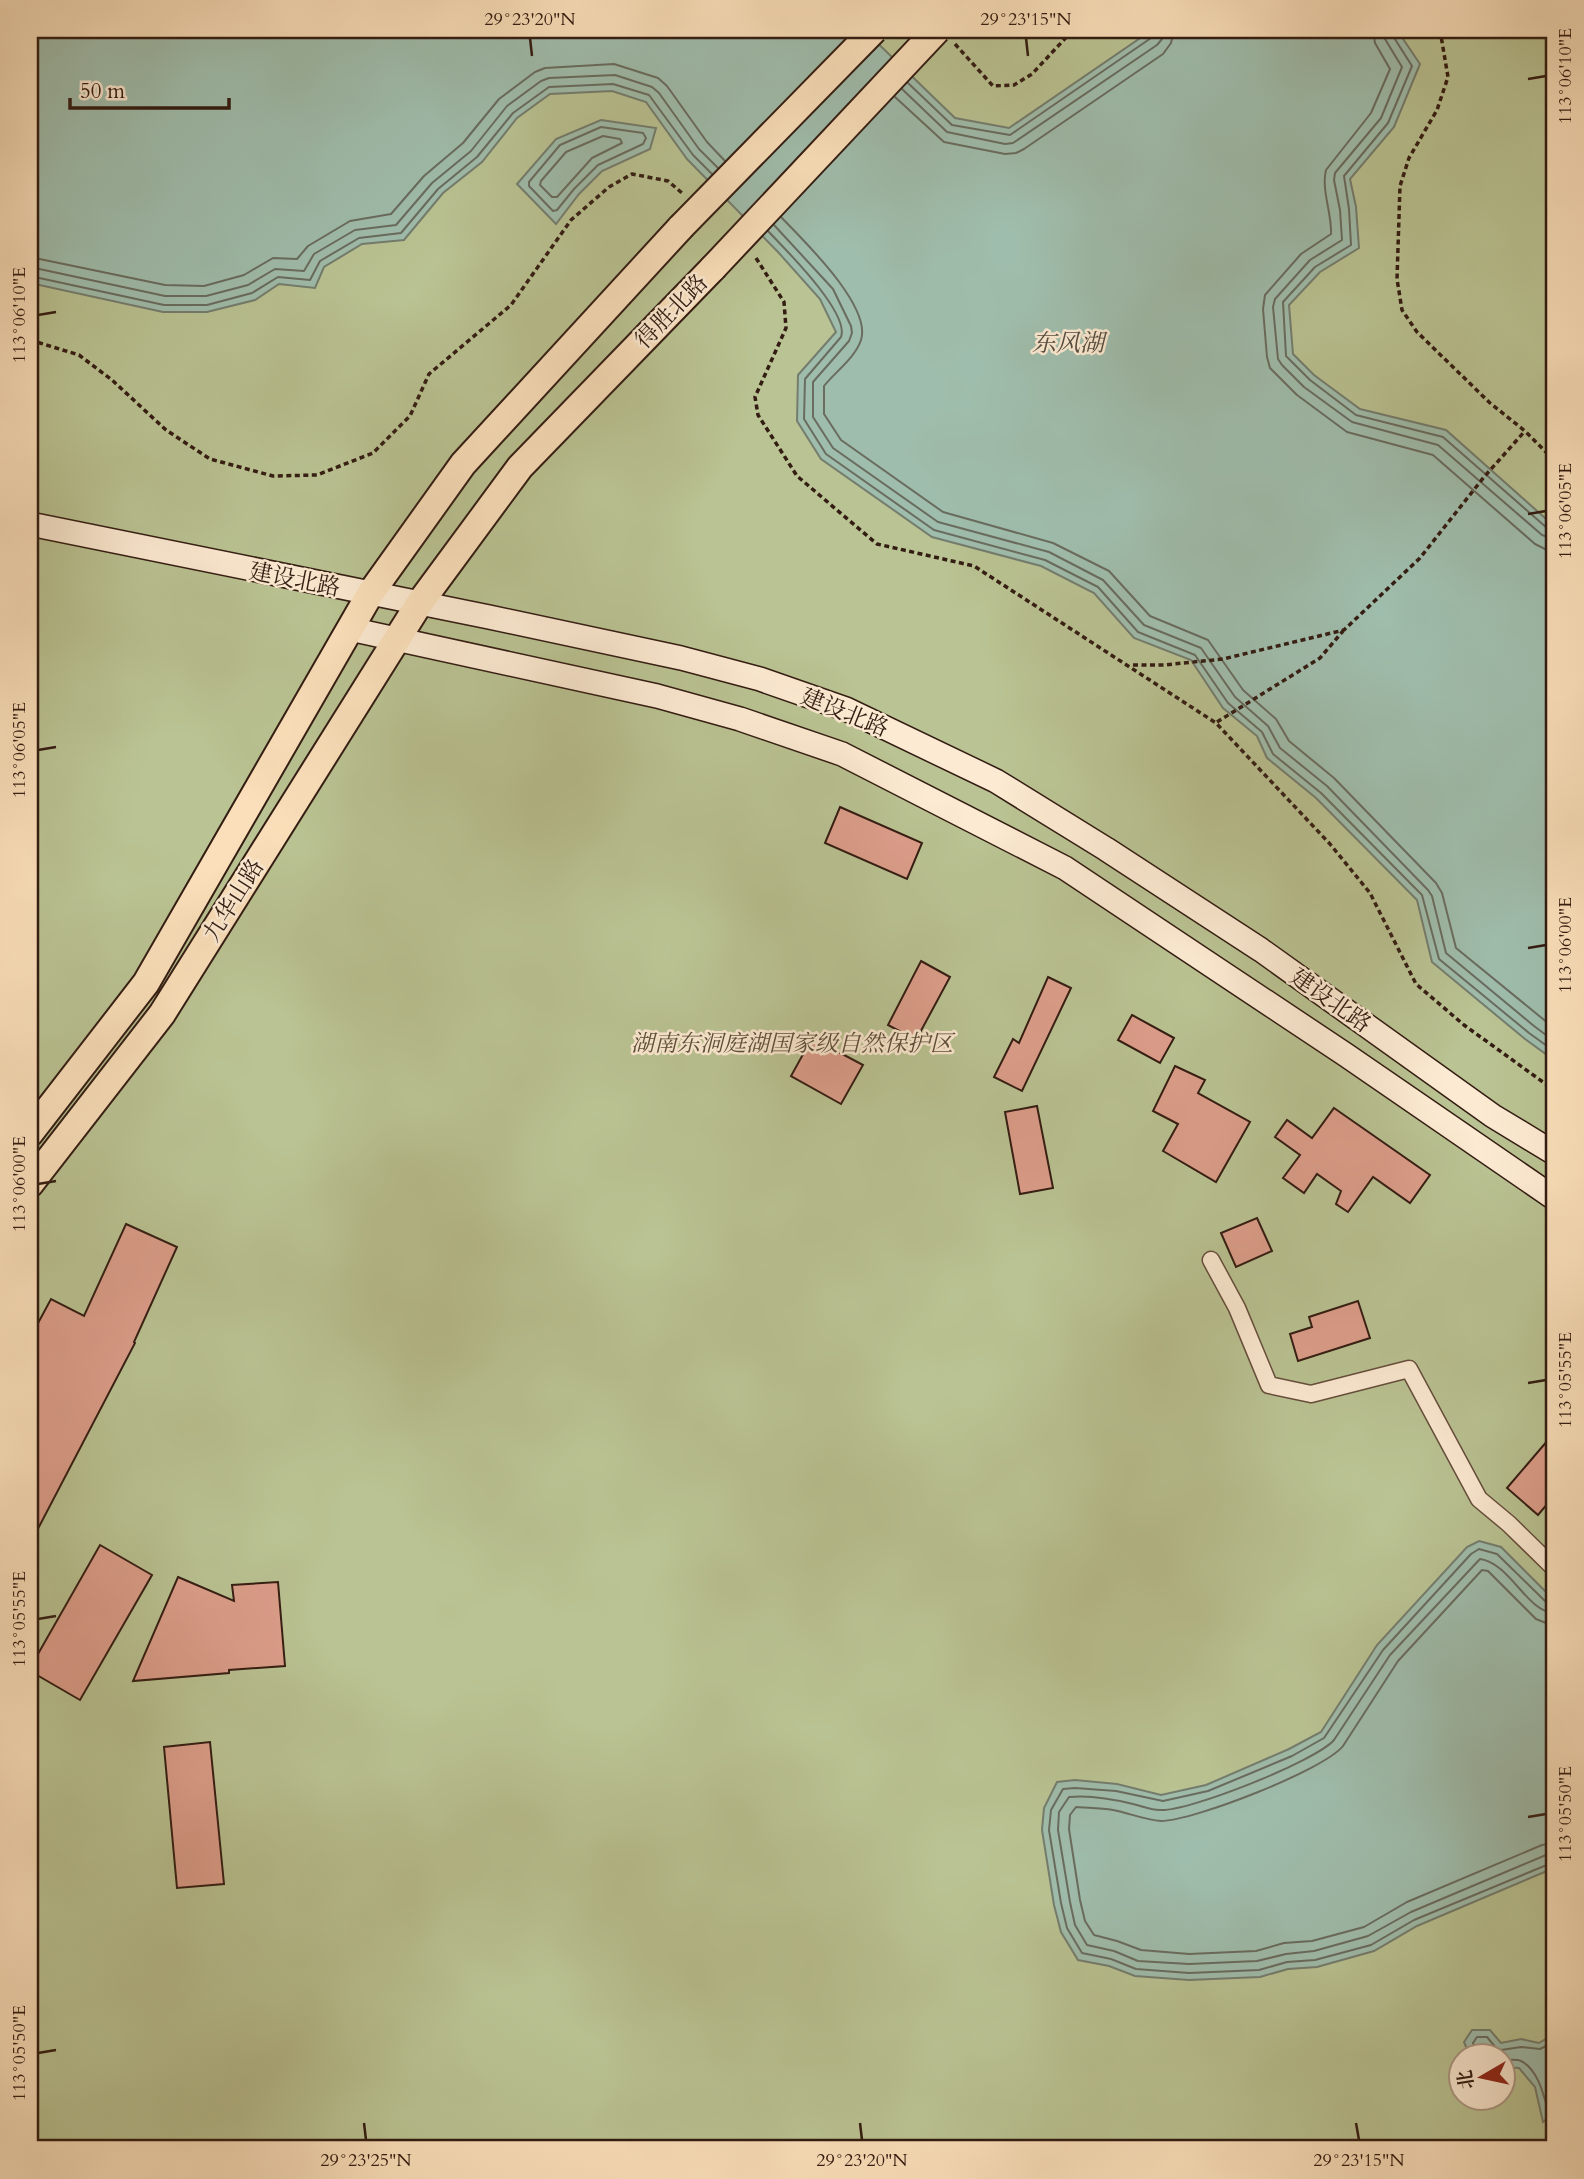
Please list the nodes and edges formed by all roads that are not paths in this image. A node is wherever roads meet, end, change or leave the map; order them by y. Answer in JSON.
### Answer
{"nodes":[{"id":1,"x":874,"y":30,"type":"edge"},
{"id":2,"x":944,"y":35,"type":"edge"},
{"id":3,"x":30,"y":524,"type":"edge"},
{"id":4,"x":370,"y":594,"type":"junction"},
{"id":5,"x":419,"y":604,"type":"junction"},
{"id":6,"x":351,"y":629,"type":"junction"},
{"id":7,"x":397,"y":638,"type":"junction"},
{"id":8,"x":30,"y":1133,"type":"edge"},
{"id":9,"x":1554,"y":1153,"type":"edge"},
{"id":10,"x":30,"y":1184,"type":"edge"},
{"id":11,"x":1554,"y":1198,"type":"edge"},
{"id":12,"x":1211,"y":1260,"type":"dead end"},
{"id":13,"x":1554,"y":1568,"type":"edge"}],
"edges":[{"from":1,"to":4,"type":"main road","bridge":true},
{"from":2,"to":5,"type":"main road","name":"得胜北路","bridge":true},
{"from":3,"to":4,"type":"main road","name":"建设北路"},
{"from":4,"to":5,"type":"main road","name":"建设北路"},
{"from":4,"to":6,"type":"main road","name":"九华山路"},
{"from":5,"to":7,"type":"main road","name":"九华山路"},
{"from":5,"to":9,"type":"main road","name":"建设北路"},
{"from":6,"to":7,"type":"main road"},
{"from":6,"to":8,"type":"main road","name":"九华山路"},
{"from":7,"to":10,"type":"main road","name":"九华山路"},
{"from":7,"to":11,"type":"main road"},
{"from":12,"to":13,"type":"street"}]}
